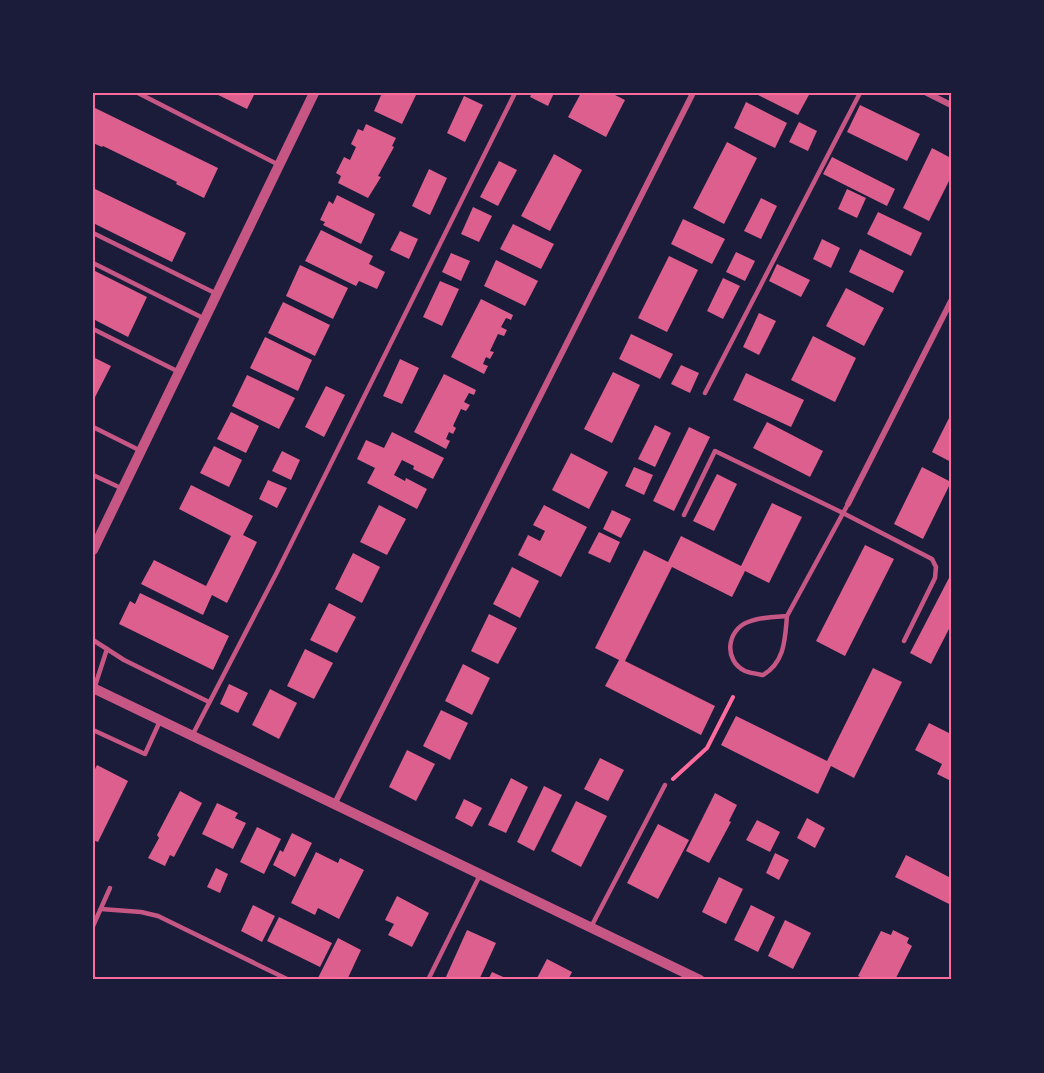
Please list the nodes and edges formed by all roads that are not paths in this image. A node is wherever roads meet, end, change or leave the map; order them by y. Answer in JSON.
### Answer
{"nodes":[{"id":1,"x":138,"y":93,"type":"edge"},
{"id":2,"x":314,"y":93,"type":"edge"},
{"id":3,"x":515,"y":93,"type":"edge"},
{"id":4,"x":693,"y":93,"type":"edge"},
{"id":5,"x":860,"y":93,"type":"edge"},
{"id":6,"x":927,"y":93,"type":"edge"},
{"id":7,"x":951,"y":105,"type":"edge"},
{"id":8,"x":279,"y":165,"type":"junction"},
{"id":9,"x":93,"y":233,"type":"edge"},
{"id":10,"x":93,"y":263,"type":"edge"},
{"id":11,"x":217,"y":294,"type":"junction"},
{"id":12,"x":951,"y":301,"type":"edge"},
{"id":13,"x":205,"y":319,"type":"junction"},
{"id":14,"x":93,"y":329,"type":"edge"},
{"id":15,"x":179,"y":372,"type":"junction"},
{"id":16,"x":705,"y":393,"type":"dead end"},
{"id":17,"x":93,"y":427,"type":"edge"},
{"id":18,"x":141,"y":451,"type":"junction"},
{"id":19,"x":93,"y":475,"type":"edge"},
{"id":20,"x":123,"y":489,"type":"junction"},
{"id":21,"x":848,"y":504,"type":"joint"},
{"id":22,"x":843,"y":513,"type":"junction"},
{"id":23,"x":684,"y":514,"type":"dead end"},
{"id":24,"x":94,"y":545,"type":"edge"},
{"id":25,"x":787,"y":616,"type":"junction"},
{"id":26,"x":93,"y":640,"type":"edge"},
{"id":27,"x":904,"y":641,"type":"dead end"},
{"id":28,"x":107,"y":649,"type":"junction"},
{"id":29,"x":93,"y":688,"type":"edge"},
{"id":30,"x":209,"y":702,"type":"junction"},
{"id":31,"x":160,"y":720,"type":"junction"},
{"id":32,"x":93,"y":730,"type":"edge"},
{"id":33,"x":192,"y":735,"type":"junction"},
{"id":34,"x":665,"y":785,"type":"road end"},
{"id":35,"x":335,"y":803,"type":"junction"},
{"id":36,"x":480,"y":873,"type":"junction"},
{"id":37,"x":110,"y":888,"type":"dead end"},
{"id":38,"x":100,"y":909,"type":"junction"},
{"id":39,"x":93,"y":926,"type":"edge"},
{"id":40,"x":591,"y":927,"type":"junction"},
{"id":41,"x":289,"y":980,"type":"edge"},
{"id":42,"x":428,"y":980,"type":"edge"},
{"id":43,"x":700,"y":980,"type":"edge"}],
"edges":[{"from":1,"to":8,"type":"lane"},
{"from":2,"to":8,"type":"street"},
{"from":3,"to":30,"type":"lane"},
{"from":4,"to":35,"type":"street"},
{"from":5,"to":16,"type":"lane"},
{"from":6,"to":7,"type":"street"},
{"from":8,"to":11,"type":"street"},
{"from":9,"to":11,"type":"lane"},
{"from":10,"to":13,"type":"lane"},
{"from":11,"to":13,"type":"street"},
{"from":12,"to":21,"type":"street"},
{"from":13,"to":15,"type":"street"},
{"from":14,"to":15,"type":"lane"},
{"from":15,"to":18,"type":"street"},
{"from":17,"to":18,"type":"lane"},
{"from":18,"to":20,"type":"street"},
{"from":19,"to":20,"type":"lane"},
{"from":20,"to":24,"type":"street"},
{"from":21,"to":22,"type":"lane"},
{"from":22,"to":23,"type":"lane"},
{"from":22,"to":25,"type":"lane"},
{"from":22,"to":27,"type":"lane"},
{"from":25,"to":25,"type":"lane"},
{"from":26,"to":28,"type":"lane"},
{"from":28,"to":29,"type":"lane"},
{"from":28,"to":30,"type":"lane"},
{"from":29,"to":31,"type":"street"},
{"from":30,"to":33,"type":"lane"},
{"from":31,"to":32,"type":"lane"},
{"from":31,"to":33,"type":"street"},
{"from":33,"to":35,"type":"street"},
{"from":34,"to":40,"type":"lane"},
{"from":35,"to":36,"type":"street"},
{"from":36,"to":40,"type":"street"},
{"from":36,"to":42,"type":"lane"},
{"from":37,"to":38,"type":"lane"},
{"from":38,"to":39,"type":"lane"},
{"from":38,"to":41,"type":"lane"},
{"from":40,"to":43,"type":"street"}]}
